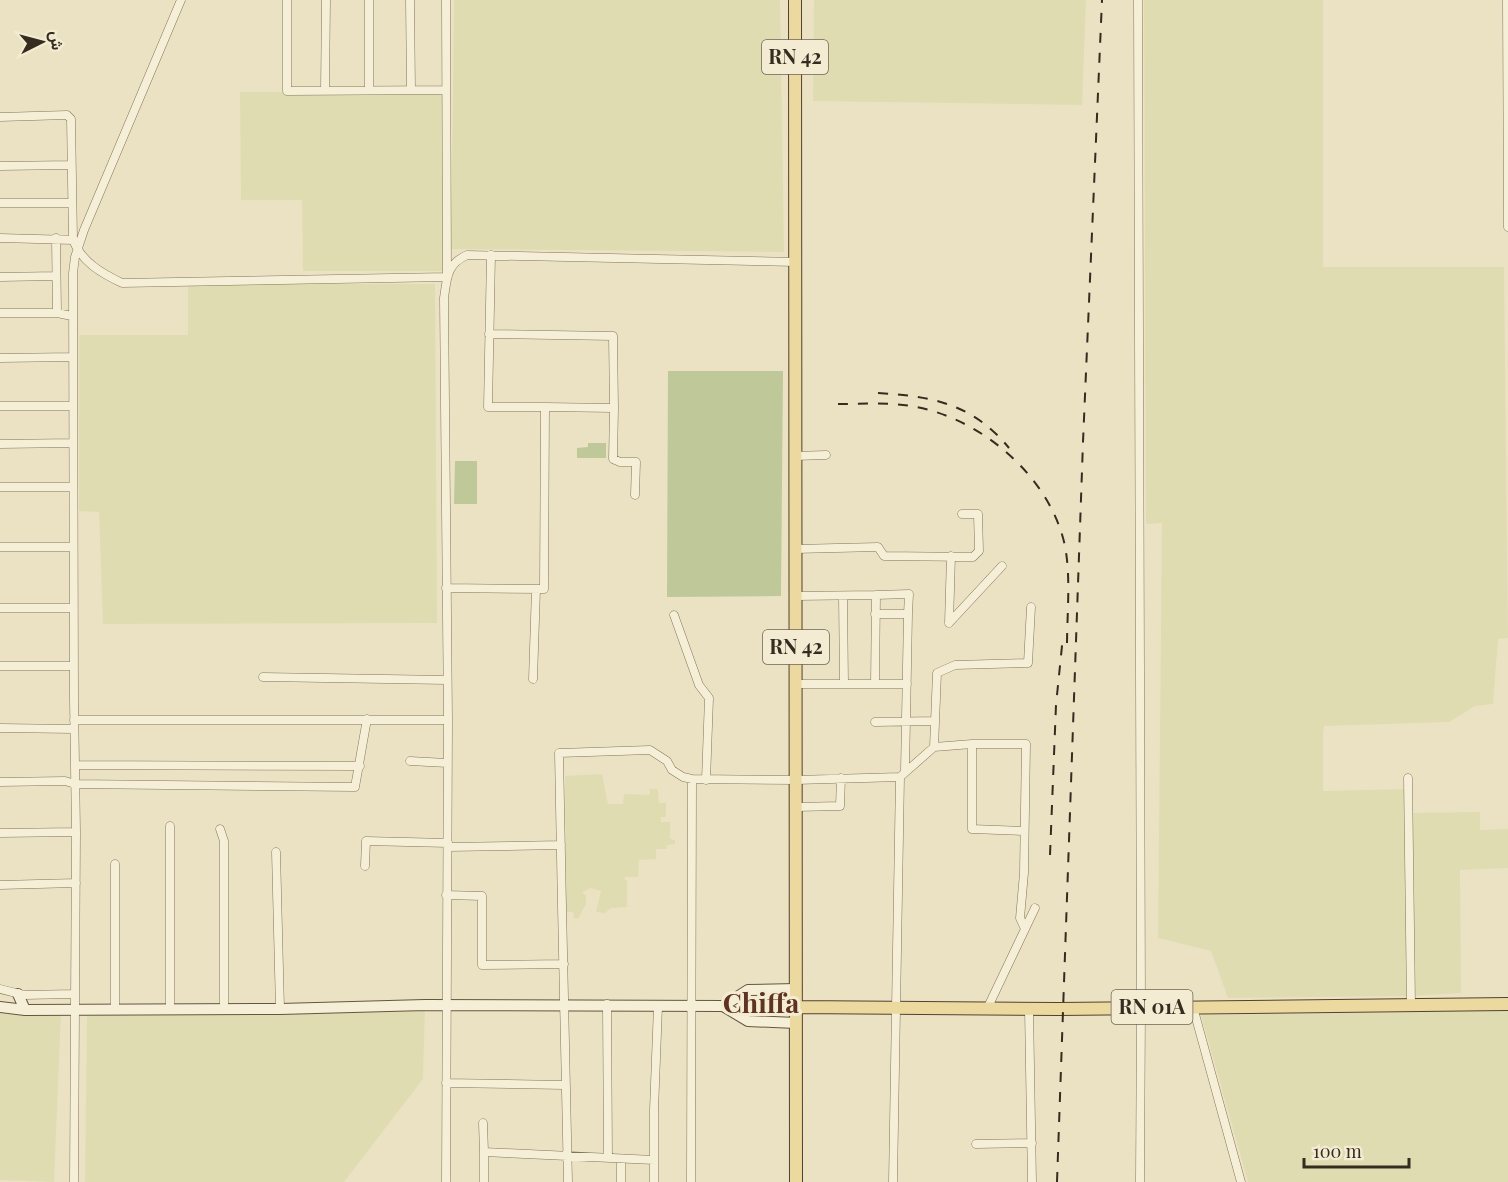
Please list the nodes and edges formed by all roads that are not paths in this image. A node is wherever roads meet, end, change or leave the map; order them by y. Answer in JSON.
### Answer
{"nodes":[{"id":1,"x":181,"y":0,"type":"edge"},
{"id":2,"x":287,"y":0,"type":"edge"},
{"id":3,"x":326,"y":0,"type":"edge"},
{"id":4,"x":369,"y":0,"type":"edge"},
{"id":5,"x":410,"y":0,"type":"edge"},
{"id":6,"x":446,"y":0,"type":"edge"},
{"id":7,"x":795,"y":0,"type":"edge"},
{"id":8,"x":1138,"y":0,"type":"edge"},
{"id":9,"x":1507,"y":0,"type":"edge"},
{"id":10,"x":369,"y":90,"type":"junction"},
{"id":11,"x":411,"y":90,"type":"junction"},
{"id":12,"x":446,"y":90,"type":"junction"},
{"id":13,"x":325,"y":91,"type":"junction"},
{"id":14,"x":0,"y":117,"type":"edge"},
{"id":15,"x":72,"y":165,"type":"junction"},
{"id":16,"x":0,"y":166,"type":"edge"},
{"id":17,"x":72,"y":202,"type":"junction"},
{"id":18,"x":0,"y":203,"type":"edge"},
{"id":19,"x":1508,"y":227,"type":"edge"},
{"id":20,"x":0,"y":238,"type":"edge"},
{"id":21,"x":56,"y":238,"type":"junction"},
{"id":22,"x":73,"y":240,"type":"junction"},
{"id":23,"x":77,"y":250,"type":"junction"},
{"id":24,"x":491,"y":255,"type":"junction"},
{"id":25,"x":796,"y":262,"type":"junction"},
{"id":26,"x":56,"y":276,"type":"junction"},
{"id":27,"x":0,"y":277,"type":"edge"},
{"id":28,"x":447,"y":277,"type":"junction"},
{"id":29,"x":0,"y":313,"type":"edge"},
{"id":30,"x":57,"y":313,"type":"junction"},
{"id":31,"x":72,"y":316,"type":"junction"},
{"id":32,"x":489,"y":334,"type":"junction"},
{"id":33,"x":72,"y":357,"type":"junction"},
{"id":34,"x":0,"y":358,"type":"edge"},
{"id":35,"x":0,"y":406,"type":"edge"},
{"id":36,"x":73,"y":406,"type":"junction"},
{"id":37,"x":545,"y":407,"type":"junction"},
{"id":38,"x":615,"y":408,"type":"junction"},
{"id":39,"x":73,"y":443,"type":"junction"},
{"id":40,"x":0,"y":444,"type":"edge"},
{"id":41,"x":826,"y":455,"type":"dead end"},
{"id":42,"x":795,"y":456,"type":"junction"},
{"id":43,"x":0,"y":488,"type":"edge"},
{"id":44,"x":73,"y":488,"type":"junction"},
{"id":45,"x":635,"y":495,"type":"dead end"},
{"id":46,"x":962,"y":514,"type":"dead end"},
{"id":47,"x":0,"y":547,"type":"edge"},
{"id":48,"x":73,"y":547,"type":"junction"},
{"id":49,"x":795,"y":549,"type":"junction"},
{"id":50,"x":951,"y":556,"type":"junction"},
{"id":51,"x":1002,"y":566,"type":"dead end"},
{"id":52,"x":446,"y":588,"type":"junction"},
{"id":53,"x":536,"y":589,"type":"junction"},
{"id":54,"x":876,"y":595,"type":"junction"},
{"id":55,"x":796,"y":596,"type":"junction"},
{"id":56,"x":843,"y":596,"type":"junction"},
{"id":57,"x":1031,"y":607,"type":"dead end"},
{"id":58,"x":0,"y":608,"type":"edge"},
{"id":59,"x":73,"y":608,"type":"junction"},
{"id":60,"x":875,"y":614,"type":"junction"},
{"id":61,"x":908,"y":614,"type":"junction"},
{"id":62,"x":674,"y":615,"type":"dead end"},
{"id":63,"x":0,"y":666,"type":"edge"},
{"id":64,"x":74,"y":666,"type":"junction"},
{"id":65,"x":263,"y":677,"type":"dead end"},
{"id":66,"x":533,"y":679,"type":"dead end"},
{"id":67,"x":447,"y":680,"type":"junction"},
{"id":68,"x":796,"y":684,"type":"junction"},
{"id":69,"x":844,"y":684,"type":"junction"},
{"id":70,"x":875,"y":684,"type":"junction"},
{"id":71,"x":908,"y":684,"type":"junction"},
{"id":72,"x":367,"y":719,"type":"junction"},
{"id":73,"x":74,"y":720,"type":"junction"},
{"id":74,"x":447,"y":720,"type":"junction"},
{"id":75,"x":935,"y":721,"type":"junction"},
{"id":76,"x":875,"y":722,"type":"dead end"},
{"id":77,"x":906,"y":722,"type":"junction"},
{"id":78,"x":0,"y":728,"type":"edge"},
{"id":79,"x":74,"y":729,"type":"junction"},
{"id":80,"x":972,"y":744,"type":"junction"},
{"id":81,"x":934,"y":747,"type":"junction"},
{"id":82,"x":410,"y":762,"type":"dead end"},
{"id":83,"x":447,"y":763,"type":"junction"},
{"id":84,"x":75,"y":765,"type":"junction"},
{"id":85,"x":360,"y":765,"type":"junction"},
{"id":86,"x":902,"y":774,"type":"junction"},
{"id":87,"x":841,"y":778,"type":"junction"},
{"id":88,"x":1408,"y":778,"type":"dead end"},
{"id":89,"x":692,"y":779,"type":"junction"},
{"id":90,"x":706,"y":780,"type":"junction"},
{"id":91,"x":796,"y":780,"type":"junction"},
{"id":92,"x":0,"y":782,"type":"edge"},
{"id":93,"x":75,"y":784,"type":"junction"},
{"id":94,"x":796,"y":807,"type":"junction"},
{"id":95,"x":170,"y":826,"type":"dead end"},
{"id":96,"x":220,"y":830,"type":"dead end"},
{"id":97,"x":1024,"y":831,"type":"junction"},
{"id":98,"x":76,"y":832,"type":"junction"},
{"id":99,"x":0,"y":833,"type":"edge"},
{"id":100,"x":448,"y":845,"type":"junction"},
{"id":101,"x":561,"y":845,"type":"junction"},
{"id":102,"x":276,"y":852,"type":"dead end"},
{"id":103,"x":115,"y":864,"type":"dead end"},
{"id":104,"x":365,"y":866,"type":"dead end"},
{"id":105,"x":76,"y":883,"type":"junction"},
{"id":106,"x":0,"y":885,"type":"edge"},
{"id":107,"x":446,"y":895,"type":"junction"},
{"id":108,"x":1035,"y":908,"type":"dead end"},
{"id":109,"x":1025,"y":929,"type":"junction"},
{"id":110,"x":564,"y":964,"type":"junction"},
{"id":111,"x":0,"y":989,"type":"edge"},
{"id":112,"x":796,"y":989,"type":"junction"},
{"id":113,"x":18,"y":994,"type":"junction"},
{"id":114,"x":74,"y":994,"type":"junction"},
{"id":115,"x":607,"y":1004,"type":"junction"},
{"id":116,"x":1508,"y":1004,"type":"edge"},
{"id":117,"x":448,"y":1005,"type":"junction"},
{"id":118,"x":1411,"y":1005,"type":"junction"},
{"id":119,"x":562,"y":1006,"type":"junction"},
{"id":120,"x":658,"y":1006,"type":"junction"},
{"id":121,"x":692,"y":1006,"type":"junction"},
{"id":122,"x":723,"y":1006,"type":"junction"},
{"id":123,"x":0,"y":1007,"type":"edge"},
{"id":124,"x":796,"y":1007,"type":"junction"},
{"id":125,"x":895,"y":1007,"type":"junction"},
{"id":126,"x":1141,"y":1007,"type":"junction"},
{"id":127,"x":1192,"y":1007,"type":"junction"},
{"id":128,"x":115,"y":1009,"type":"junction"},
{"id":129,"x":170,"y":1009,"type":"junction"},
{"id":130,"x":224,"y":1009,"type":"junction"},
{"id":131,"x":280,"y":1009,"type":"junction"},
{"id":132,"x":987,"y":1009,"type":"junction"},
{"id":133,"x":1029,"y":1009,"type":"junction"},
{"id":134,"x":25,"y":1010,"type":"junction"},
{"id":135,"x":74,"y":1010,"type":"junction"},
{"id":136,"x":796,"y":1023,"type":"junction"},
{"id":137,"x":446,"y":1083,"type":"junction"},
{"id":138,"x":564,"y":1085,"type":"junction"},
{"id":139,"x":483,"y":1123,"type":"dead end"},
{"id":140,"x":1032,"y":1143,"type":"junction"},
{"id":141,"x":976,"y":1144,"type":"dead end"},
{"id":142,"x":484,"y":1152,"type":"junction"},
{"id":143,"x":567,"y":1157,"type":"junction"},
{"id":144,"x":608,"y":1158,"type":"junction"},
{"id":145,"x":621,"y":1159,"type":"junction"},
{"id":146,"x":654,"y":1160,"type":"junction"},
{"id":147,"x":74,"y":1182,"type":"edge"},
{"id":148,"x":446,"y":1182,"type":"edge"},
{"id":149,"x":484,"y":1182,"type":"edge"},
{"id":150,"x":568,"y":1182,"type":"edge"},
{"id":151,"x":621,"y":1182,"type":"edge"},
{"id":152,"x":654,"y":1182,"type":"edge"},
{"id":153,"x":692,"y":1182,"type":"edge"},
{"id":154,"x":796,"y":1182,"type":"edge"},
{"id":155,"x":893,"y":1182,"type":"edge"},
{"id":156,"x":1032,"y":1182,"type":"edge"},
{"id":157,"x":1140,"y":1182,"type":"edge"},
{"id":158,"x":1241,"y":1182,"type":"edge"}],
"edges":[{"from":1,"to":23,"type":"street"},
{"from":2,"to":13,"type":"street"},
{"from":3,"to":13,"type":"street"},
{"from":4,"to":10,"type":"street"},
{"from":5,"to":11,"type":"street"},
{"from":6,"to":12,"type":"street"},
{"from":7,"to":25,"type":"main road","number":"RN 42"},
{"from":8,"to":126,"type":"street"},
{"from":9,"to":19,"type":"street"},
{"from":10,"to":11,"type":"street"},
{"from":10,"to":13,"type":"street"},
{"from":11,"to":12,"type":"street"},
{"from":12,"to":28,"type":"street"},
{"from":14,"to":15,"type":"street"},
{"from":15,"to":16,"type":"street"},
{"from":15,"to":17,"type":"street"},
{"from":17,"to":18,"type":"street"},
{"from":17,"to":22,"type":"street"},
{"from":20,"to":21,"type":"street"},
{"from":21,"to":22,"type":"street"},
{"from":21,"to":26,"type":"street"},
{"from":22,"to":23,"type":"street"},
{"from":23,"to":28,"type":"street"},
{"from":23,"to":31,"type":"street"},
{"from":24,"to":25,"type":"street"},
{"from":24,"to":28,"type":"street"},
{"from":24,"to":32,"type":"street"},
{"from":25,"to":42,"type":"main road","number":"RN 42"},
{"from":26,"to":27,"type":"street"},
{"from":26,"to":30,"type":"street"},
{"from":28,"to":52,"type":"street"},
{"from":29,"to":30,"type":"street"},
{"from":30,"to":31,"type":"street"},
{"from":31,"to":33,"type":"street"},
{"from":32,"to":37,"type":"street"},
{"from":32,"to":38,"type":"street"},
{"from":33,"to":34,"type":"street"},
{"from":33,"to":36,"type":"street"},
{"from":35,"to":36,"type":"street"},
{"from":36,"to":39,"type":"street"},
{"from":37,"to":38,"type":"street"},
{"from":37,"to":53,"type":"street"},
{"from":38,"to":45,"type":"street"},
{"from":39,"to":40,"type":"street"},
{"from":39,"to":44,"type":"street"},
{"from":41,"to":42,"type":"street"},
{"from":42,"to":49,"type":"main road","number":"RN 42"},
{"from":43,"to":44,"type":"street"},
{"from":44,"to":48,"type":"street"},
{"from":46,"to":50,"type":"street"},
{"from":47,"to":48,"type":"street"},
{"from":48,"to":59,"type":"street"},
{"from":49,"to":50,"type":"street"},
{"from":49,"to":55,"type":"main road","number":"RN 42"},
{"from":50,"to":51,"type":"street"},
{"from":52,"to":53,"type":"street"},
{"from":52,"to":67,"type":"street"},
{"from":53,"to":66,"type":"street"},
{"from":54,"to":56,"type":"street"},
{"from":54,"to":60,"type":"street"},
{"from":54,"to":61,"type":"street"},
{"from":55,"to":56,"type":"street"},
{"from":55,"to":68,"type":"main road","number":"RN 42"},
{"from":56,"to":69,"type":"street"},
{"from":57,"to":75,"type":"street"},
{"from":58,"to":59,"type":"street"},
{"from":59,"to":64,"type":"street"},
{"from":60,"to":61,"type":"street"},
{"from":60,"to":70,"type":"street"},
{"from":61,"to":71,"type":"street"},
{"from":62,"to":90,"type":"street"},
{"from":63,"to":64,"type":"street"},
{"from":64,"to":73,"type":"street"},
{"from":65,"to":67,"type":"street"},
{"from":67,"to":74,"type":"street"},
{"from":68,"to":69,"type":"street"},
{"from":68,"to":91,"type":"main road","number":"RN 42"},
{"from":69,"to":70,"type":"street"},
{"from":70,"to":71,"type":"street"},
{"from":71,"to":77,"type":"street"},
{"from":72,"to":73,"type":"street"},
{"from":72,"to":74,"type":"street"},
{"from":72,"to":85,"type":"street"},
{"from":73,"to":79,"type":"street"},
{"from":74,"to":83,"type":"street"},
{"from":75,"to":77,"type":"street"},
{"from":75,"to":81,"type":"street"},
{"from":76,"to":77,"type":"street"},
{"from":77,"to":86,"type":"street"},
{"from":78,"to":79,"type":"street"},
{"from":79,"to":84,"type":"street"},
{"from":80,"to":81,"type":"street"},
{"from":80,"to":97,"type":"street"},
{"from":80,"to":97,"type":"street"},
{"from":81,"to":86,"type":"street"},
{"from":82,"to":83,"type":"street"},
{"from":83,"to":100,"type":"street"},
{"from":84,"to":85,"type":"street"},
{"from":84,"to":93,"type":"street"},
{"from":85,"to":93,"type":"street"},
{"from":86,"to":87,"type":"street"},
{"from":86,"to":125,"type":"street"},
{"from":87,"to":91,"type":"street"},
{"from":87,"to":94,"type":"street"},
{"from":88,"to":118,"type":"street"},
{"from":89,"to":90,"type":"street"},
{"from":89,"to":101,"type":"street"},
{"from":89,"to":121,"type":"street"},
{"from":90,"to":91,"type":"street"},
{"from":91,"to":94,"type":"main road","number":"RN 42"},
{"from":92,"to":93,"type":"street"},
{"from":93,"to":98,"type":"street"},
{"from":94,"to":112,"type":"main road","number":"RN 42"},
{"from":95,"to":129,"type":"street"},
{"from":96,"to":130,"type":"street"},
{"from":97,"to":109,"type":"street"},
{"from":98,"to":99,"type":"street"},
{"from":98,"to":105,"type":"street"},
{"from":100,"to":101,"type":"street"},
{"from":100,"to":104,"type":"street"},
{"from":100,"to":107,"type":"street"},
{"from":101,"to":110,"type":"street"},
{"from":102,"to":131,"type":"street"},
{"from":103,"to":128,"type":"street"},
{"from":105,"to":106,"type":"street"},
{"from":105,"to":114,"type":"street"},
{"from":107,"to":110,"type":"street"},
{"from":107,"to":117,"type":"street"},
{"from":108,"to":109,"type":"street"},
{"from":109,"to":132,"type":"street"},
{"from":110,"to":119,"type":"street"},
{"from":111,"to":113,"type":"street"},
{"from":112,"to":122,"type":"main road"},
{"from":112,"to":124,"type":"main road","number":"RN 42"},
{"from":113,"to":114,"type":"street"},
{"from":113,"to":134,"type":"main road"},
{"from":114,"to":135,"type":"street"},
{"from":115,"to":119,"type":"main road"},
{"from":115,"to":120,"type":"main road"},
{"from":115,"to":144,"type":"street"},
{"from":116,"to":118,"type":"main road","number":"RN 01A"},
{"from":117,"to":119,"type":"main road"},
{"from":117,"to":131,"type":"main road"},
{"from":117,"to":137,"type":"street"},
{"from":118,"to":127,"type":"main road","number":"RN 01A"},
{"from":119,"to":138,"type":"street"},
{"from":120,"to":121,"type":"main road"},
{"from":120,"to":146,"type":"street"},
{"from":121,"to":122,"type":"main road"},
{"from":121,"to":153,"type":"street"},
{"from":122,"to":136,"type":"main road"},
{"from":123,"to":134,"type":"main road"},
{"from":124,"to":125,"type":"main road","number":"RN 01A"},
{"from":124,"to":136,"type":"main road","number":"RN 42"},
{"from":125,"to":132,"type":"main road","number":"RN 01A"},
{"from":125,"to":155,"type":"street"},
{"from":126,"to":127,"type":"main road","number":"RN 01A"},
{"from":126,"to":133,"type":"main road","number":"RN 01A"},
{"from":126,"to":157,"type":"street"},
{"from":127,"to":158,"type":"street"},
{"from":128,"to":129,"type":"main road"},
{"from":128,"to":135,"type":"main road"},
{"from":129,"to":130,"type":"main road"},
{"from":130,"to":131,"type":"main road"},
{"from":132,"to":133,"type":"main road","number":"RN 01A"},
{"from":133,"to":140,"type":"street"},
{"from":134,"to":135,"type":"main road"},
{"from":135,"to":147,"type":"street"},
{"from":136,"to":154,"type":"main road","number":"RN 42"},
{"from":137,"to":138,"type":"street"},
{"from":137,"to":148,"type":"street"},
{"from":138,"to":143,"type":"street"},
{"from":139,"to":142,"type":"street"},
{"from":140,"to":141,"type":"street"},
{"from":140,"to":156,"type":"street"},
{"from":142,"to":143,"type":"street"},
{"from":142,"to":149,"type":"street"},
{"from":143,"to":144,"type":"street"},
{"from":143,"to":150,"type":"street"},
{"from":144,"to":145,"type":"street"},
{"from":145,"to":146,"type":"street"},
{"from":145,"to":151,"type":"street"},
{"from":146,"to":152,"type":"street"}]}
